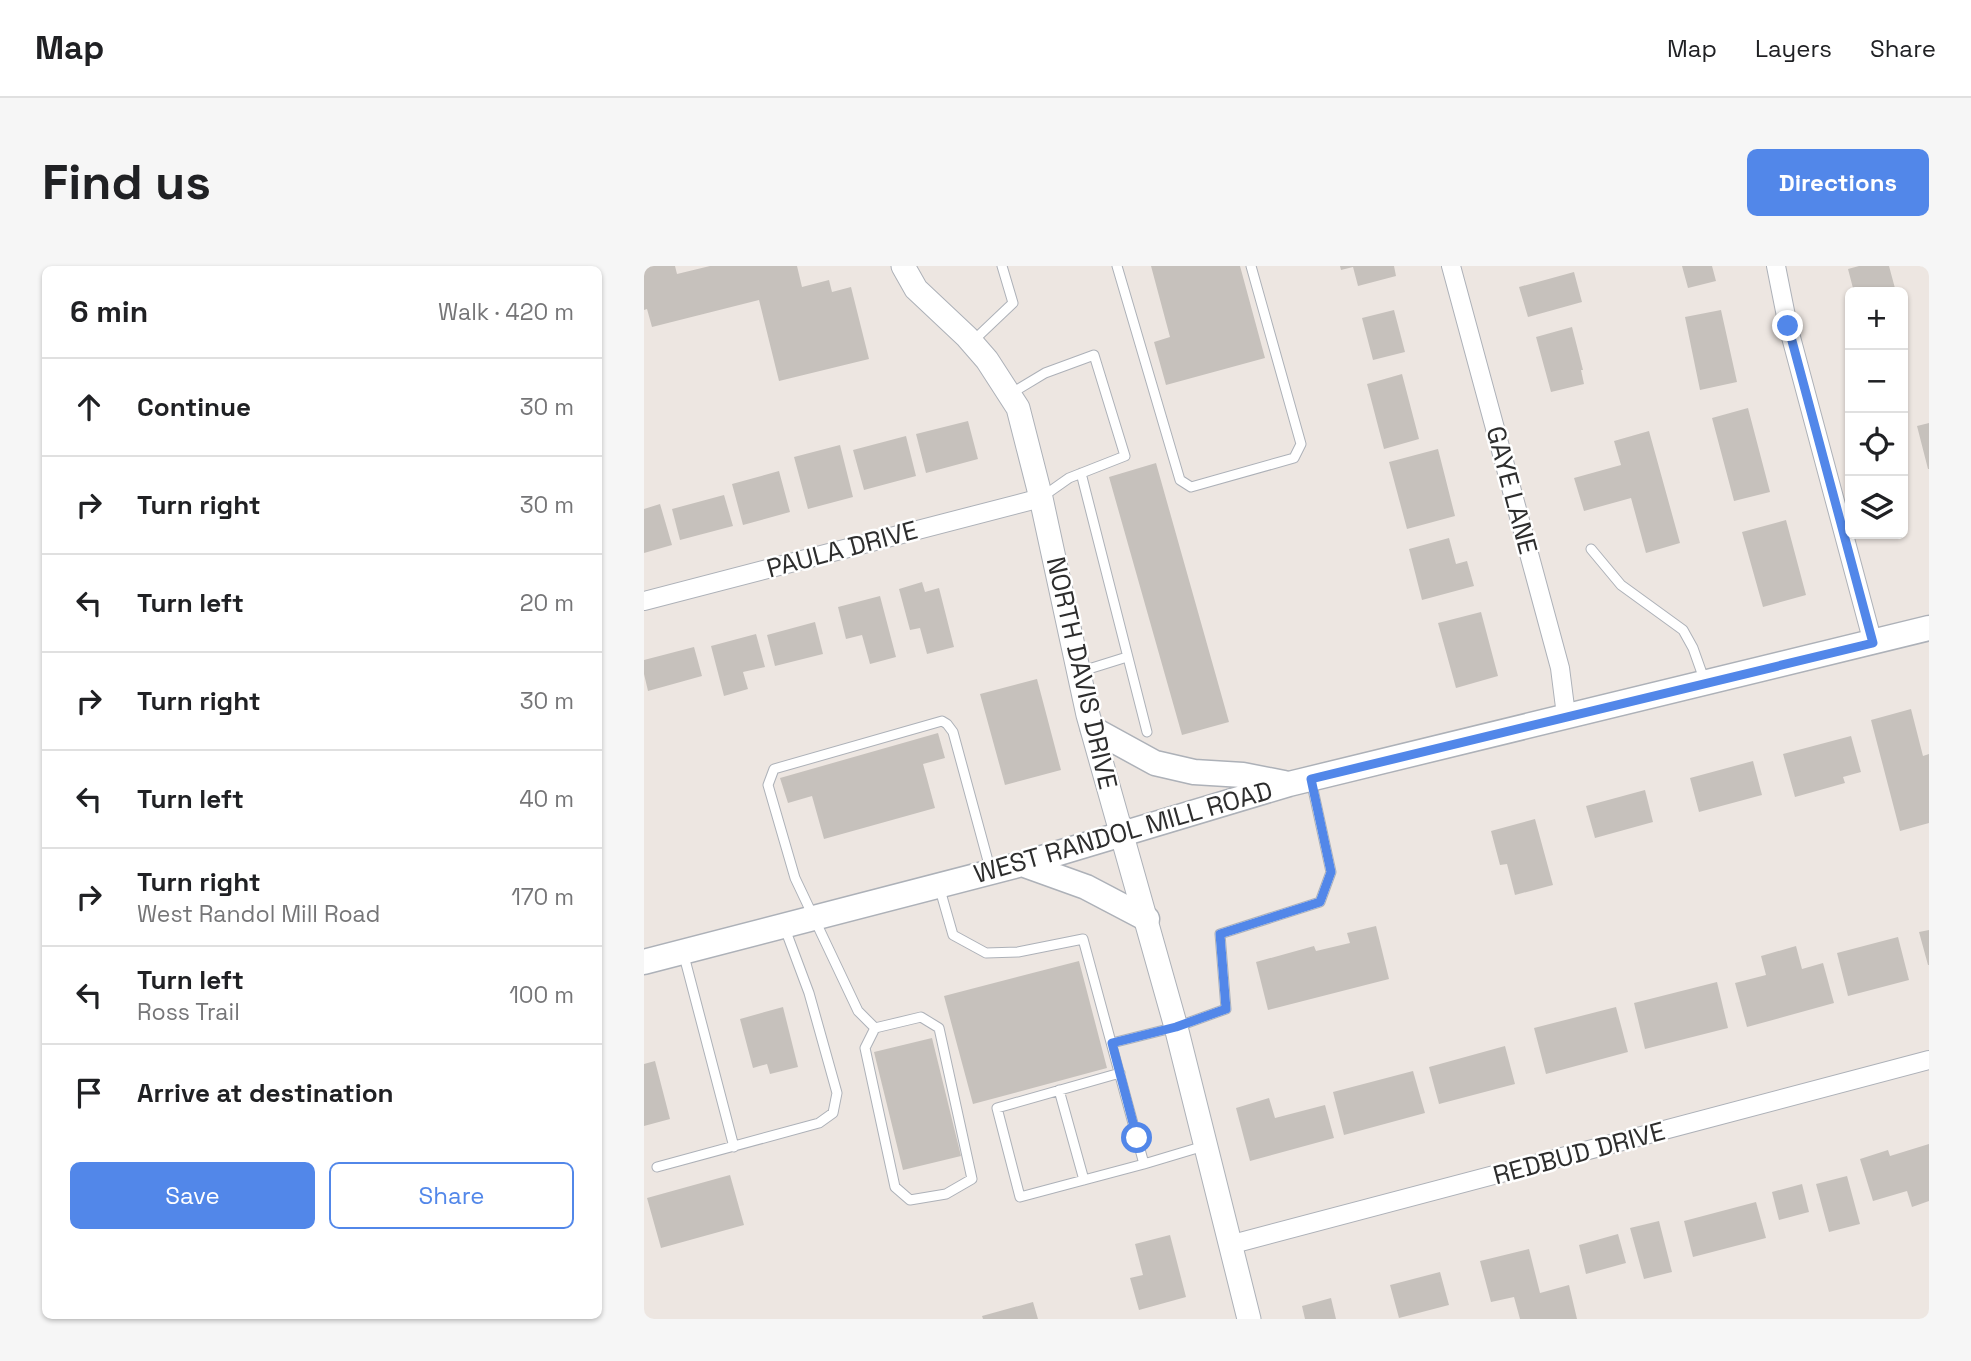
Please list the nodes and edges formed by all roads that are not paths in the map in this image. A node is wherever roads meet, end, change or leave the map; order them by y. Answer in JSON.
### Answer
{"nodes":[{"id":1,"x":903,"y":266,"type":"edge"},
{"id":2,"x":1002,"y":266,"type":"edge"},
{"id":3,"x":1117,"y":266,"type":"edge"},
{"id":4,"x":1251,"y":266,"type":"edge"},
{"id":5,"x":1451,"y":266,"type":"edge"},
{"id":6,"x":1776,"y":266,"type":"edge"},
{"id":7,"x":972,"y":342,"type":"junction"},
{"id":8,"x":1009,"y":395,"type":"junction"},
{"id":9,"x":1081,"y":473,"type":"junction"},
{"id":10,"x":1041,"y":498,"type":"junction"},
{"id":11,"x":1591,"y":549,"type":"dead end"},
{"id":12,"x":644,"y":601,"type":"edge"},
{"id":13,"x":1929,"y":628,"type":"edge"},
{"id":14,"x":1873,"y":643,"type":"junction"},
{"id":15,"x":1127,"y":657,"type":"junction"},
{"id":16,"x":1079,"y":672,"type":"junction"},
{"id":17,"x":1706,"y":684,"type":"junction"},
{"id":18,"x":1566,"y":715,"type":"junction"},
{"id":19,"x":1093,"y":729,"type":"junction"},
{"id":20,"x":1147,"y":732,"type":"dead end"},
{"id":21,"x":1300,"y":781,"type":"junction"},
{"id":22,"x":1121,"y":833,"type":"junction"},
{"id":23,"x":1022,"y":864,"type":"junction"},
{"id":24,"x":991,"y":872,"type":"junction"},
{"id":25,"x":938,"y":884,"type":"junction"},
{"id":26,"x":815,"y":916,"type":"junction"},
{"id":27,"x":1147,"y":919,"type":"junction"},
{"id":28,"x":783,"y":925,"type":"junction"},
{"id":29,"x":683,"y":951,"type":"junction"},
{"id":30,"x":644,"y":961,"type":"edge"},
{"id":31,"x":1176,"y":1027,"type":"junction"},
{"id":32,"x":875,"y":1028,"type":"junction"},
{"id":33,"x":1112,"y":1043,"type":"junction"},
{"id":34,"x":1929,"y":1060,"type":"edge"},
{"id":35,"x":1120,"y":1073,"type":"junction"},
{"id":36,"x":1059,"y":1090,"type":"junction"},
{"id":37,"x":1206,"y":1146,"type":"junction"},
{"id":38,"x":734,"y":1147,"type":"junction"},
{"id":39,"x":1144,"y":1164,"type":"junction"},
{"id":40,"x":657,"y":1167,"type":"dead end"},
{"id":41,"x":1084,"y":1180,"type":"junction"},
{"id":42,"x":1229,"y":1245,"type":"junction"},
{"id":43,"x":1249,"y":1319,"type":"edge"}],
"edges":[{"from":1,"to":7,"type":"street","name":"NORTH DAVIS DRIVE"},
{"from":2,"to":7,"type":"lane"},
{"from":3,"to":4,"type":"lane"},
{"from":5,"to":18,"type":"street","name":"GAYE LANE"},
{"from":6,"to":14,"type":"street"},
{"from":7,"to":8,"type":"street","name":"NORTH DAVIS DRIVE"},
{"from":8,"to":9,"type":"lane"},
{"from":8,"to":10,"type":"street","name":"NORTH DAVIS DRIVE"},
{"from":9,"to":10,"type":"lane"},
{"from":9,"to":15,"type":"lane"},
{"from":10,"to":12,"type":"street","name":"PAULA DRIVE"},
{"from":10,"to":16,"type":"street","name":"NORTH DAVIS DRIVE"},
{"from":11,"to":17,"type":"lane"},
{"from":13,"to":14,"type":"main road","name":"WEST RANDOL MILL ROAD"},
{"from":14,"to":17,"type":"main road","name":"WEST RANDOL MILL ROAD"},
{"from":15,"to":16,"type":"lane"},
{"from":15,"to":20,"type":"lane"},
{"from":16,"to":19,"type":"street","name":"NORTH DAVIS DRIVE"},
{"from":17,"to":18,"type":"main road","name":"WEST RANDOL MILL ROAD"},
{"from":18,"to":21,"type":"main road","name":"WEST RANDOL MILL ROAD"},
{"from":19,"to":21,"type":"main road"},
{"from":19,"to":22,"type":"street","name":"NORTH DAVIS DRIVE"},
{"from":21,"to":22,"type":"main road","name":"WEST RANDOL MILL ROAD"},
{"from":21,"to":31,"type":"lane"},
{"from":22,"to":23,"type":"main road","name":"WEST RANDOL MILL ROAD"},
{"from":22,"to":27,"type":"street","name":"NORTH DAVIS DRIVE"},
{"from":23,"to":24,"type":"main road","name":"WEST RANDOL MILL ROAD"},
{"from":23,"to":27,"type":"main road"},
{"from":24,"to":25,"type":"main road","name":"WEST RANDOL MILL ROAD"},
{"from":24,"to":26,"type":"lane"},
{"from":25,"to":26,"type":"main road","name":"WEST RANDOL MILL ROAD"},
{"from":25,"to":33,"type":"lane"},
{"from":26,"to":28,"type":"main road","name":"WEST RANDOL MILL ROAD"},
{"from":26,"to":32,"type":"lane"},
{"from":27,"to":31,"type":"street","name":"NORTH DAVIS DRIVE"},
{"from":28,"to":29,"type":"main road","name":"WEST RANDOL MILL ROAD"},
{"from":28,"to":38,"type":"lane"},
{"from":29,"to":30,"type":"main road","name":"WEST RANDOL MILL ROAD"},
{"from":29,"to":38,"type":"lane"},
{"from":31,"to":33,"type":"lane"},
{"from":31,"to":37,"type":"street","name":"NORTH DAVIS DRIVE"},
{"from":32,"to":32,"type":"lane"},
{"from":33,"to":35,"type":"lane"},
{"from":34,"to":42,"type":"street","name":"REDBUD DRIVE"},
{"from":35,"to":36,"type":"lane"},
{"from":35,"to":39,"type":"lane"},
{"from":36,"to":41,"type":"lane"},
{"from":36,"to":41,"type":"lane"},
{"from":37,"to":39,"type":"lane"},
{"from":37,"to":42,"type":"street","name":"NORTH DAVIS DRIVE"},
{"from":38,"to":40,"type":"lane"},
{"from":39,"to":41,"type":"lane"},
{"from":42,"to":43,"type":"street","name":"NORTH DAVIS DRIVE"}]}
